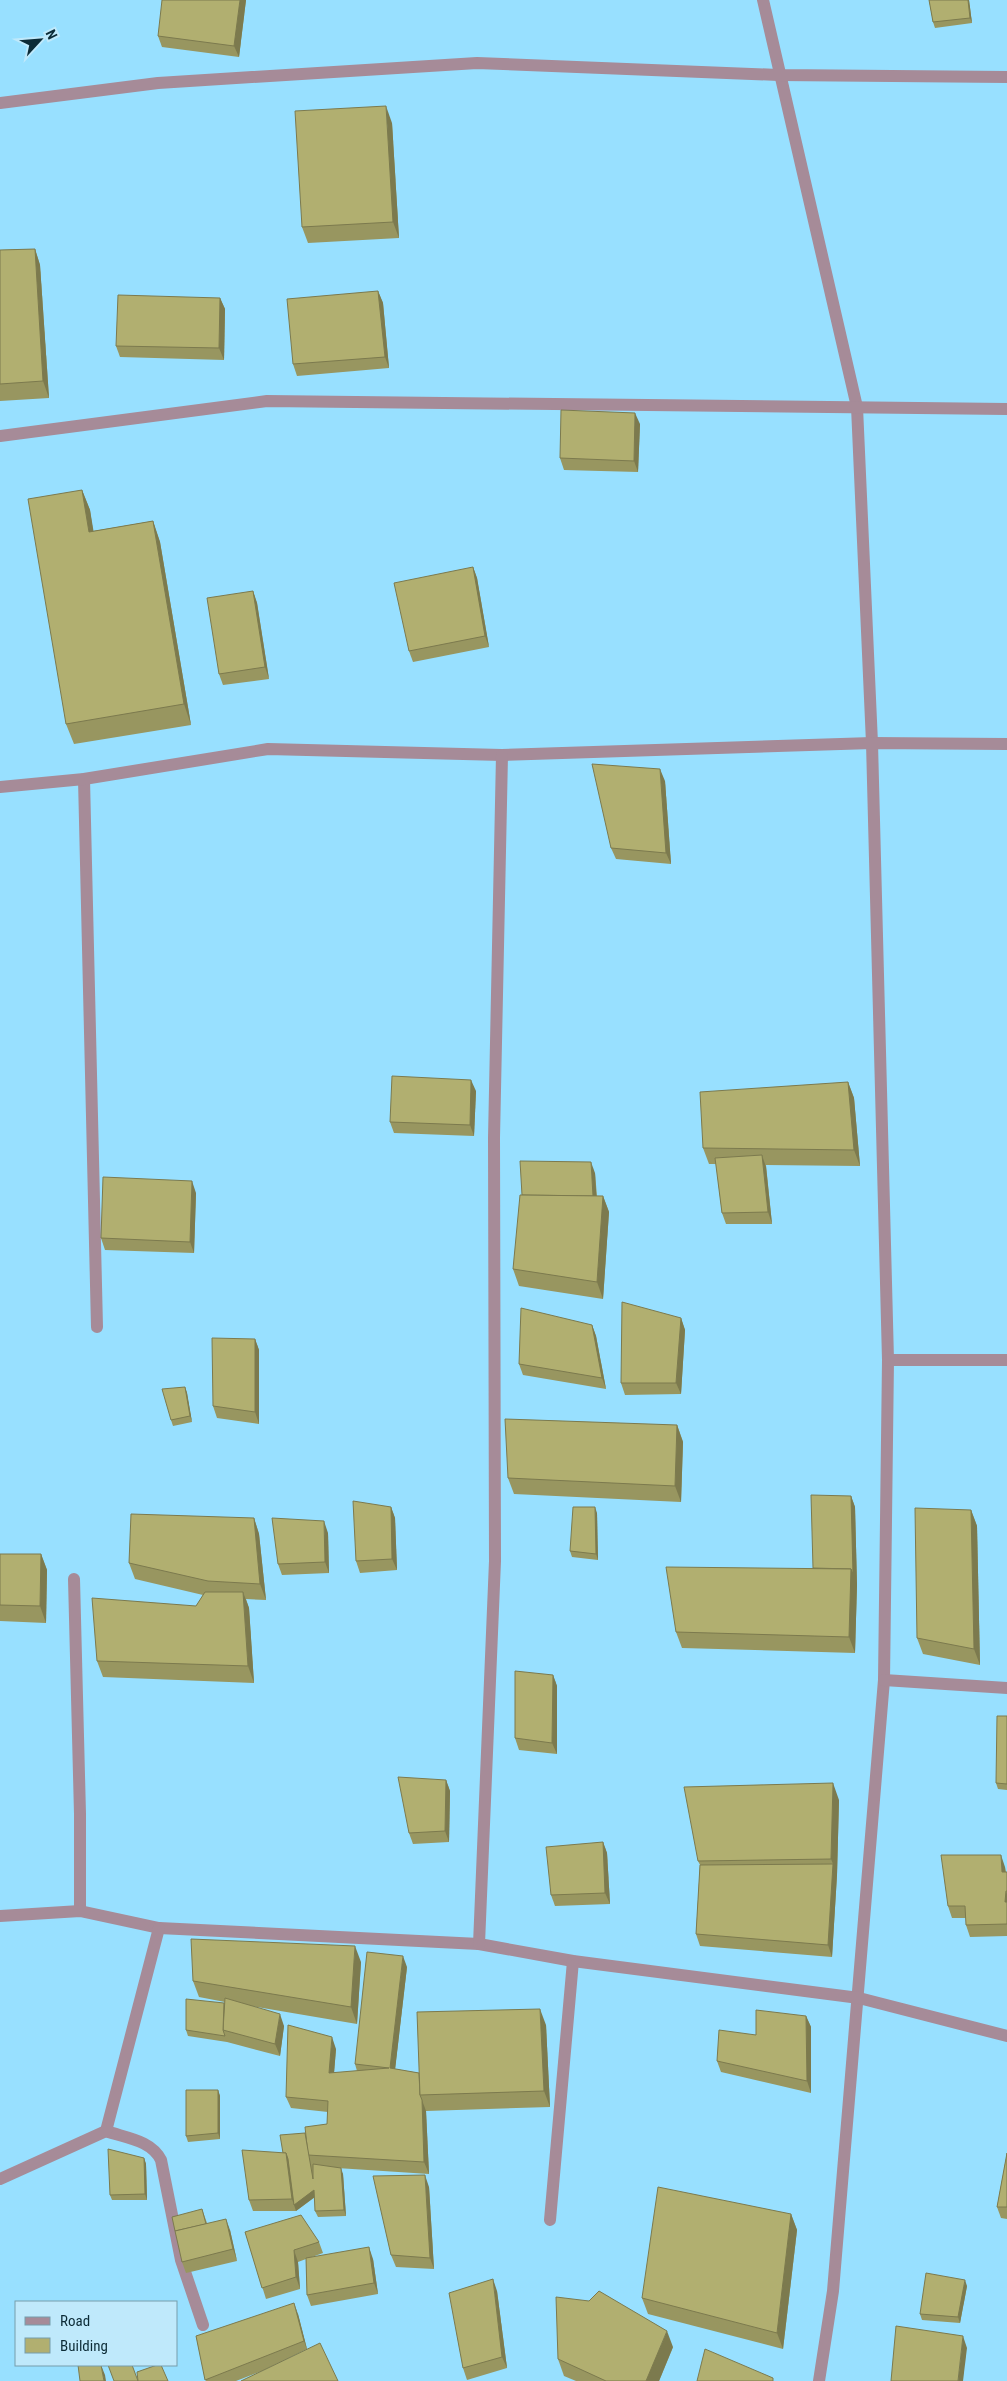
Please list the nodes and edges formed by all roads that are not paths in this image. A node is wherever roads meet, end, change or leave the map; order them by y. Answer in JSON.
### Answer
{"nodes":[{"id":1,"x":763,"y":0,"type":"edge"},
{"id":2,"x":778,"y":75,"type":"junction"},
{"id":3,"x":1007,"y":77,"type":"edge"},
{"id":4,"x":0,"y":103,"type":"edge"},
{"id":5,"x":856,"y":407,"type":"junction"},
{"id":6,"x":1007,"y":409,"type":"edge"},
{"id":7,"x":0,"y":436,"type":"edge"},
{"id":8,"x":872,"y":743,"type":"junction"},
{"id":9,"x":1007,"y":744,"type":"edge"},
{"id":10,"x":502,"y":756,"type":"junction"},
{"id":11,"x":84,"y":778,"type":"junction"},
{"id":12,"x":0,"y":787,"type":"edge"},
{"id":13,"x":97,"y":1327,"type":"dead end"},
{"id":14,"x":888,"y":1360,"type":"junction"},
{"id":15,"x":1007,"y":1360,"type":"edge"},
{"id":16,"x":74,"y":1579,"type":"dead end"},
{"id":17,"x":884,"y":1680,"type":"junction"},
{"id":18,"x":1007,"y":1688,"type":"edge"},
{"id":19,"x":80,"y":1911,"type":"junction"},
{"id":20,"x":0,"y":1916,"type":"edge"},
{"id":21,"x":159,"y":1928,"type":"junction"},
{"id":22,"x":479,"y":1944,"type":"junction"},
{"id":23,"x":573,"y":1961,"type":"junction"},
{"id":24,"x":859,"y":1998,"type":"junction"},
{"id":25,"x":1007,"y":2036,"type":"edge"},
{"id":26,"x":106,"y":2131,"type":"junction"},
{"id":27,"x":0,"y":2179,"type":"edge"},
{"id":28,"x":550,"y":2220,"type":"dead end"},
{"id":29,"x":203,"y":2325,"type":"dead end"},
{"id":30,"x":819,"y":2381,"type":"edge"}],
"edges":[{"from":1,"to":2,"type":"street"},
{"from":2,"to":3,"type":"street"},
{"from":2,"to":4,"type":"street"},
{"from":2,"to":5,"type":"street"},
{"from":5,"to":6,"type":"street"},
{"from":5,"to":7,"type":"street"},
{"from":5,"to":8,"type":"street"},
{"from":8,"to":9,"type":"street"},
{"from":8,"to":10,"type":"street"},
{"from":8,"to":14,"type":"street"},
{"from":10,"to":11,"type":"street"},
{"from":10,"to":22,"type":"street"},
{"from":11,"to":12,"type":"street"},
{"from":11,"to":13,"type":"street"},
{"from":14,"to":15,"type":"street"},
{"from":14,"to":17,"type":"street"},
{"from":16,"to":19,"type":"street"},
{"from":17,"to":18,"type":"street"},
{"from":17,"to":24,"type":"street"},
{"from":19,"to":20,"type":"street"},
{"from":19,"to":21,"type":"street"},
{"from":21,"to":22,"type":"street"},
{"from":21,"to":26,"type":"street"},
{"from":22,"to":23,"type":"street"},
{"from":23,"to":24,"type":"street"},
{"from":23,"to":28,"type":"street"},
{"from":24,"to":25,"type":"street"},
{"from":24,"to":30,"type":"street"},
{"from":26,"to":27,"type":"street"},
{"from":26,"to":29,"type":"street"}]}
